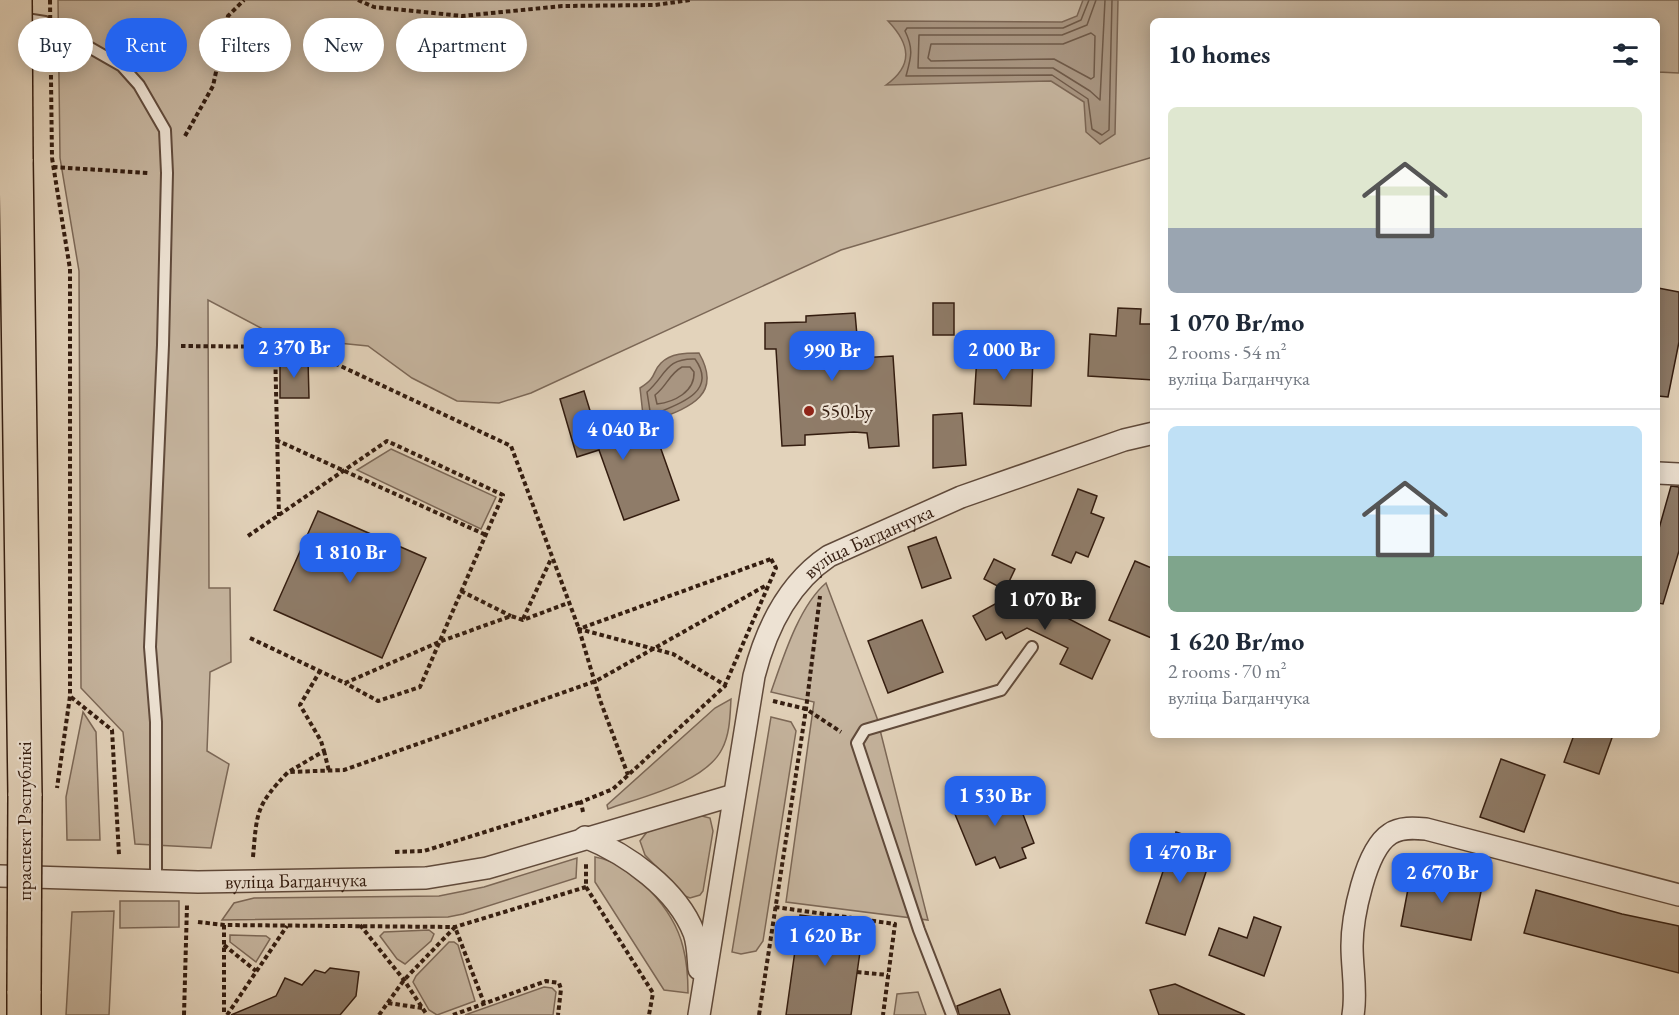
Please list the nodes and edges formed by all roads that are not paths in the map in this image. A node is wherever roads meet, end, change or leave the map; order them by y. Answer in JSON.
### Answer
{"nodes":[{"id":1,"x":8,"y":7,"type":"edge"},
{"id":2,"x":1150,"y":434,"type":"edge"},
{"id":3,"x":1660,"y":473,"type":"edge"},
{"id":4,"x":1679,"y":474,"type":"edge"},
{"id":5,"x":1032,"y":647,"type":"dead end"},
{"id":6,"x":734,"y":795,"type":"junction"},
{"id":7,"x":585,"y":837,"type":"junction"},
{"id":8,"x":156,"y":869,"type":"junction"},
{"id":9,"x":0,"y":876,"type":"edge"},
{"id":10,"x":1679,"y":895,"type":"edge"},
{"id":11,"x":24,"y":1003,"type":"edge"},
{"id":12,"x":700,"y":1007,"type":"edge"},
{"id":13,"x":952,"y":1015,"type":"edge"},
{"id":14,"x":1353,"y":1015,"type":"edge"}],
"edges":[{"from":1,"to":8,"type":"lane"},
{"from":1,"to":11,"type":"highway","name":"праспект Рэспублікі","bridge":true},
{"from":2,"to":6,"type":"street","name":"вуліца Багданчука"},
{"from":3,"to":4,"type":"street"},
{"from":5,"to":13,"type":"lane"},
{"from":6,"to":7,"type":"street","name":"вуліца Багданчука"},
{"from":6,"to":12,"type":"street","name":"вуліца Багданчука"},
{"from":7,"to":8,"type":"street","name":"вуліца Багданчука"},
{"from":7,"to":12,"type":"street","name":"вуліца Багданчука"},
{"from":8,"to":9,"type":"street","name":"вуліца Багданчука"},
{"from":10,"to":14,"type":"street"}]}
